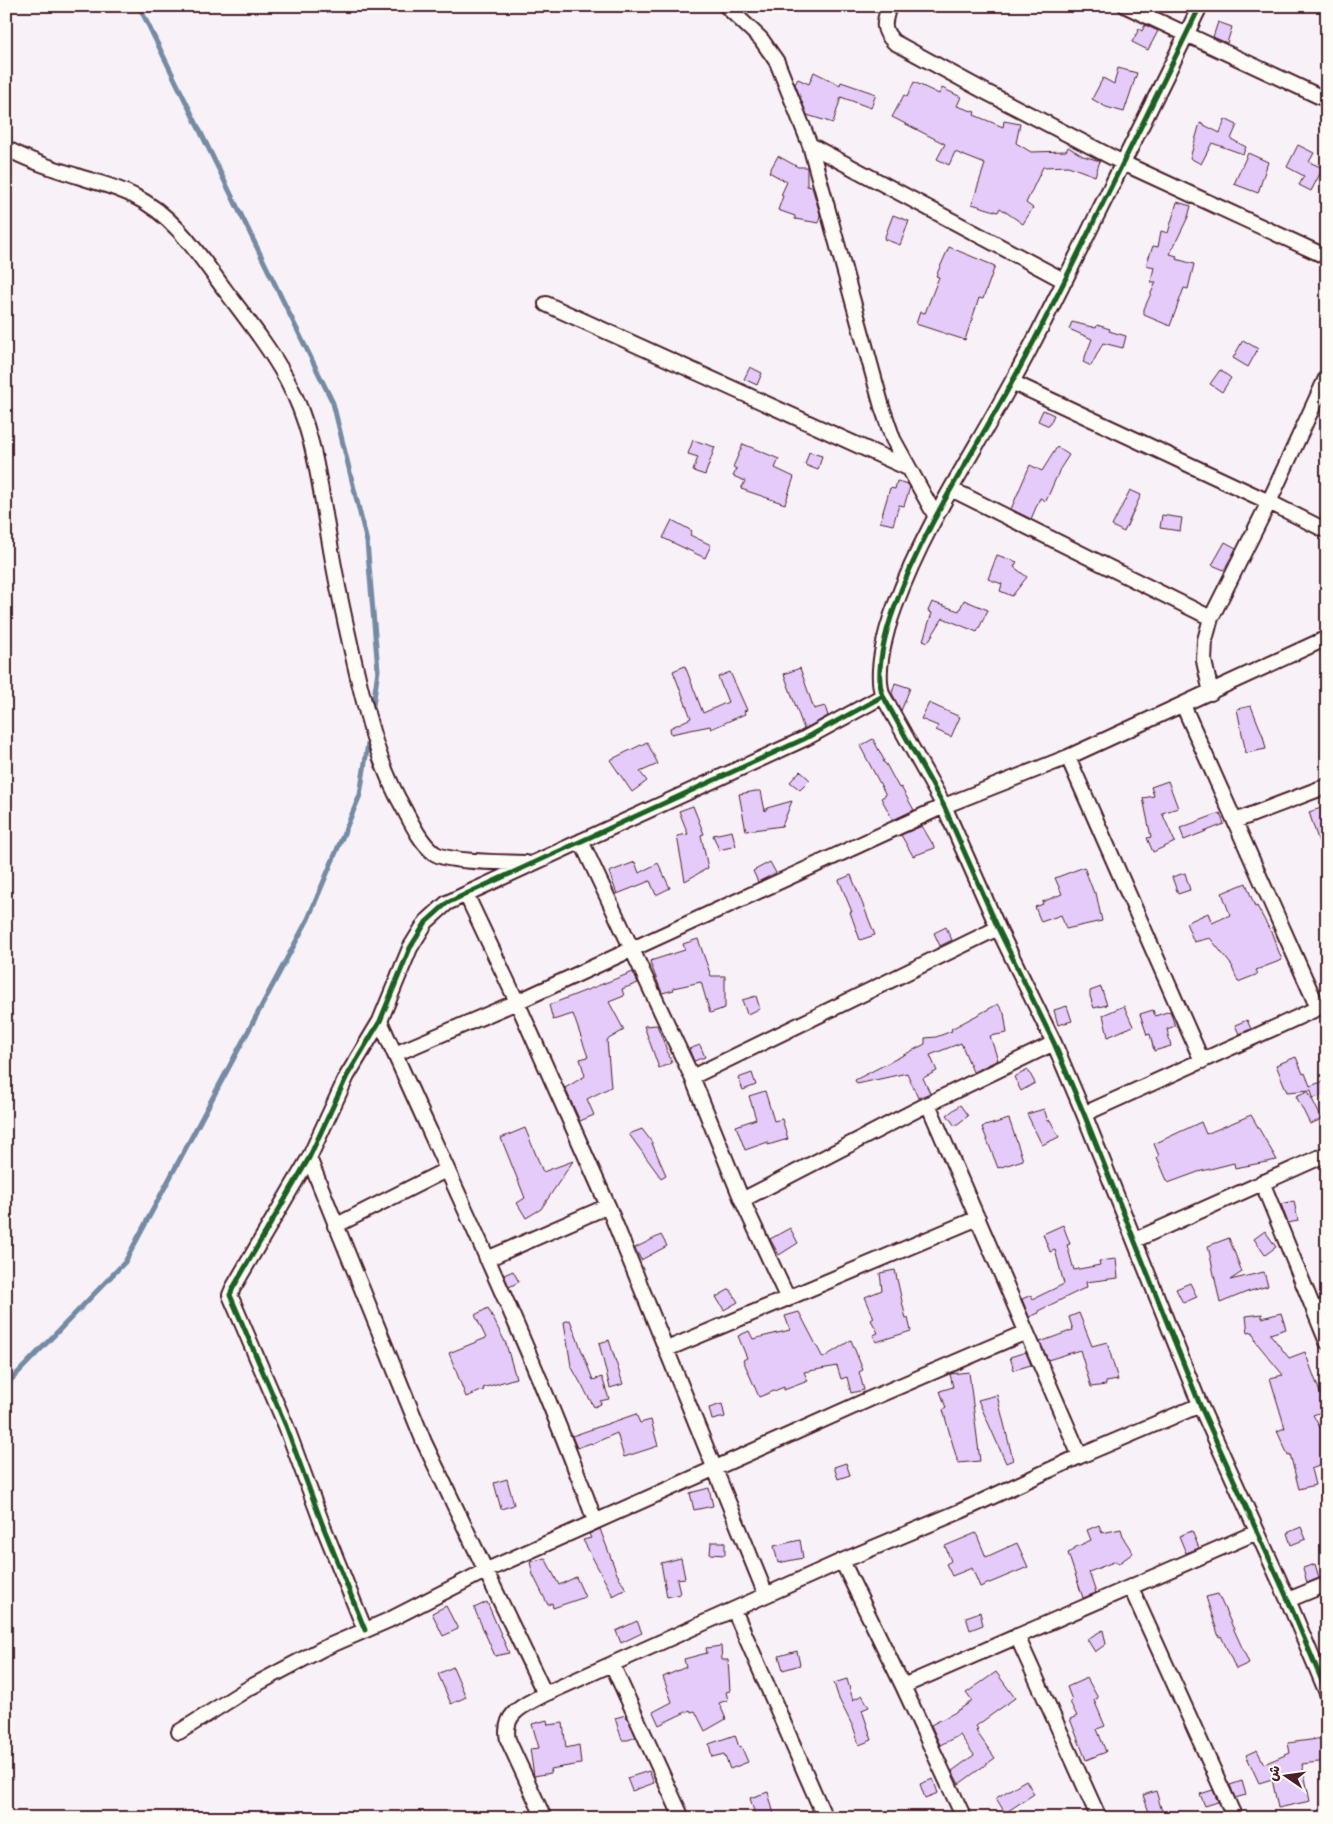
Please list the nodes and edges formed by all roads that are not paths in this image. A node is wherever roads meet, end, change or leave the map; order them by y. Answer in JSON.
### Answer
{"nodes":[{"id":1,"x":726,"y":6,"type":"edge"},
{"id":2,"x":889,"y":6,"type":"edge"},
{"id":3,"x":1126,"y":6,"type":"edge"},
{"id":4,"x":1200,"y":6,"type":"edge"},
{"id":5,"x":1186,"y":36,"type":"junction"},
{"id":6,"x":1327,"y":100,"type":"edge"},
{"id":7,"x":810,"y":145,"type":"junction"},
{"id":8,"x":6,"y":148,"type":"edge"},
{"id":9,"x":1123,"y":163,"type":"junction"},
{"id":10,"x":1327,"y":257,"type":"edge"},
{"id":11,"x":1065,"y":281,"type":"junction"},
{"id":12,"x":546,"y":304,"type":"dead end"},
{"id":13,"x":1012,"y":382,"type":"junction"},
{"id":14,"x":1325,"y":385,"type":"edge"},
{"id":15,"x":908,"y":468,"type":"junction"},
{"id":16,"x":951,"y":489,"type":"junction"},
{"id":17,"x":1269,"y":502,"type":"junction"},
{"id":18,"x":936,"y":517,"type":"junction"},
{"id":19,"x":1327,"y":531,"type":"edge"},
{"id":20,"x":1211,"y":618,"type":"junction"},
{"id":21,"x":1327,"y":638,"type":"edge"},
{"id":22,"x":1211,"y":693,"type":"junction"},
{"id":23,"x":883,"y":696,"type":"junction"},
{"id":24,"x":1183,"y":705,"type":"junction"},
{"id":25,"x":1068,"y":757,"type":"junction"},
{"id":26,"x":1327,"y":786,"type":"edge"},
{"id":27,"x":944,"y":806,"type":"junction"},
{"id":28,"x":1235,"y":821,"type":"junction"},
{"id":29,"x":581,"y":842,"type":"junction"},
{"id":30,"x":529,"y":863,"type":"junction"},
{"id":31,"x":466,"y":894,"type":"junction"},
{"id":32,"x":998,"y":928,"type":"junction"},
{"id":33,"x":631,"y":950,"type":"junction"},
{"id":34,"x":517,"y":1002,"type":"junction"},
{"id":35,"x":1322,"y":1006,"type":"edge"},
{"id":36,"x":380,"y":1021,"type":"junction"},
{"id":37,"x":1054,"y":1043,"type":"junction"},
{"id":38,"x":394,"y":1054,"type":"junction"},
{"id":39,"x":1202,"y":1061,"type":"junction"},
{"id":40,"x":692,"y":1077,"type":"junction"},
{"id":41,"x":928,"y":1104,"type":"junction"},
{"id":42,"x":1084,"y":1114,"type":"junction"},
{"id":43,"x":1327,"y":1154,"type":"edge"},
{"id":44,"x":309,"y":1158,"type":"junction"},
{"id":45,"x":446,"y":1170,"type":"junction"},
{"id":46,"x":1262,"y":1182,"type":"junction"},
{"id":47,"x":742,"y":1200,"type":"junction"},
{"id":48,"x":608,"y":1206,"type":"junction"},
{"id":49,"x":978,"y":1218,"type":"junction"},
{"id":50,"x":335,"y":1226,"type":"junction"},
{"id":51,"x":1135,"y":1240,"type":"junction"},
{"id":52,"x":487,"y":1259,"type":"junction"},
{"id":53,"x":788,"y":1299,"type":"junction"},
{"id":54,"x":1320,"y":1308,"type":"edge"},
{"id":55,"x":1026,"y":1332,"type":"junction"},
{"id":56,"x":1327,"y":1342,"type":"edge"},
{"id":57,"x":667,"y":1349,"type":"junction"},
{"id":58,"x":1200,"y":1405,"type":"junction"},
{"id":59,"x":1080,"y":1456,"type":"junction"},
{"id":60,"x":714,"y":1468,"type":"junction"},
{"id":61,"x":594,"y":1520,"type":"junction"},
{"id":62,"x":1258,"y":1532,"type":"junction"},
{"id":63,"x":842,"y":1562,"type":"junction"},
{"id":64,"x":486,"y":1571,"type":"junction"},
{"id":65,"x":1327,"y":1584,"type":"edge"},
{"id":66,"x":1131,"y":1588,"type":"junction"},
{"id":67,"x":766,"y":1595,"type":"junction"},
{"id":68,"x":1288,"y":1600,"type":"junction"},
{"id":69,"x":734,"y":1610,"type":"junction"},
{"id":70,"x":365,"y":1630,"type":"junction"},
{"id":71,"x":1018,"y":1636,"type":"junction"},
{"id":72,"x":612,"y":1664,"type":"junction"},
{"id":73,"x":903,"y":1686,"type":"junction"},
{"id":74,"x":1327,"y":1693,"type":"edge"},
{"id":75,"x":545,"y":1694,"type":"junction"},
{"id":76,"x":179,"y":1732,"type":"dead end"},
{"id":77,"x":544,"y":1818,"type":"edge"},
{"id":78,"x":682,"y":1818,"type":"edge"},
{"id":79,"x":825,"y":1818,"type":"edge"},
{"id":80,"x":964,"y":1818,"type":"edge"},
{"id":81,"x":1099,"y":1818,"type":"edge"},
{"id":82,"x":1235,"y":1818,"type":"edge"}],
"edges":[{"from":1,"to":7,"type":"street"},
{"from":2,"to":9,"type":"street"},
{"from":3,"to":5,"type":"street"},
{"from":4,"to":5,"type":"street"},
{"from":5,"to":6,"type":"street"},
{"from":5,"to":9,"type":"street"},
{"from":7,"to":11,"type":"street"},
{"from":7,"to":15,"type":"street"},
{"from":8,"to":30,"type":"street"},
{"from":9,"to":10,"type":"street"},
{"from":9,"to":11,"type":"street"},
{"from":11,"to":13,"type":"street"},
{"from":12,"to":15,"type":"street"},
{"from":13,"to":16,"type":"street"},
{"from":13,"to":17,"type":"street"},
{"from":14,"to":17,"type":"street"},
{"from":15,"to":18,"type":"street"},
{"from":16,"to":18,"type":"street"},
{"from":16,"to":20,"type":"street"},
{"from":17,"to":19,"type":"street"},
{"from":17,"to":20,"type":"street"},
{"from":18,"to":23,"type":"street"},
{"from":20,"to":22,"type":"street"},
{"from":21,"to":22,"type":"street"},
{"from":22,"to":24,"type":"street"},
{"from":23,"to":27,"type":"street"},
{"from":23,"to":29,"type":"street"},
{"from":24,"to":25,"type":"street"},
{"from":24,"to":28,"type":"street"},
{"from":25,"to":27,"type":"street"},
{"from":25,"to":39,"type":"street"},
{"from":26,"to":28,"type":"street"},
{"from":27,"to":32,"type":"street"},
{"from":27,"to":33,"type":"street"},
{"from":28,"to":35,"type":"street"},
{"from":29,"to":30,"type":"street"},
{"from":29,"to":33,"type":"street"},
{"from":30,"to":31,"type":"street"},
{"from":31,"to":34,"type":"street"},
{"from":31,"to":36,"type":"street"},
{"from":32,"to":37,"type":"street"},
{"from":32,"to":40,"type":"street"},
{"from":33,"to":34,"type":"street"},
{"from":33,"to":40,"type":"street"},
{"from":34,"to":38,"type":"street"},
{"from":34,"to":48,"type":"street"},
{"from":35,"to":39,"type":"street"},
{"from":36,"to":38,"type":"street"},
{"from":36,"to":44,"type":"street"},
{"from":37,"to":41,"type":"street"},
{"from":37,"to":42,"type":"street"},
{"from":38,"to":45,"type":"street"},
{"from":39,"to":42,"type":"street"},
{"from":40,"to":47,"type":"street"},
{"from":41,"to":47,"type":"street"},
{"from":41,"to":49,"type":"street"},
{"from":42,"to":51,"type":"street"},
{"from":43,"to":46,"type":"street"},
{"from":44,"to":50,"type":"street"},
{"from":44,"to":70,"type":"street"},
{"from":45,"to":50,"type":"street"},
{"from":45,"to":52,"type":"street"},
{"from":46,"to":51,"type":"street"},
{"from":46,"to":54,"type":"street"},
{"from":47,"to":53,"type":"street"},
{"from":48,"to":52,"type":"street"},
{"from":48,"to":57,"type":"street"},
{"from":49,"to":53,"type":"street"},
{"from":49,"to":55,"type":"street"},
{"from":50,"to":64,"type":"street"},
{"from":51,"to":58,"type":"street"},
{"from":52,"to":61,"type":"street"},
{"from":53,"to":57,"type":"street"},
{"from":54,"to":56,"type":"street"},
{"from":55,"to":59,"type":"street"},
{"from":55,"to":60,"type":"street"},
{"from":57,"to":60,"type":"street"},
{"from":58,"to":59,"type":"street"},
{"from":58,"to":62,"type":"street"},
{"from":59,"to":63,"type":"street"},
{"from":60,"to":61,"type":"street"},
{"from":60,"to":67,"type":"street"},
{"from":61,"to":64,"type":"street"},
{"from":62,"to":66,"type":"street"},
{"from":62,"to":68,"type":"street"},
{"from":63,"to":67,"type":"street"},
{"from":63,"to":73,"type":"street"},
{"from":64,"to":70,"type":"street"},
{"from":64,"to":75,"type":"street"},
{"from":65,"to":68,"type":"street"},
{"from":66,"to":71,"type":"street"},
{"from":66,"to":82,"type":"street"},
{"from":67,"to":69,"type":"street"},
{"from":68,"to":74,"type":"street"},
{"from":69,"to":72,"type":"street"},
{"from":69,"to":79,"type":"street"},
{"from":70,"to":76,"type":"street"},
{"from":71,"to":73,"type":"street"},
{"from":71,"to":81,"type":"street"},
{"from":72,"to":75,"type":"street"},
{"from":72,"to":78,"type":"street"},
{"from":73,"to":80,"type":"street"},
{"from":75,"to":77,"type":"street"}]}
